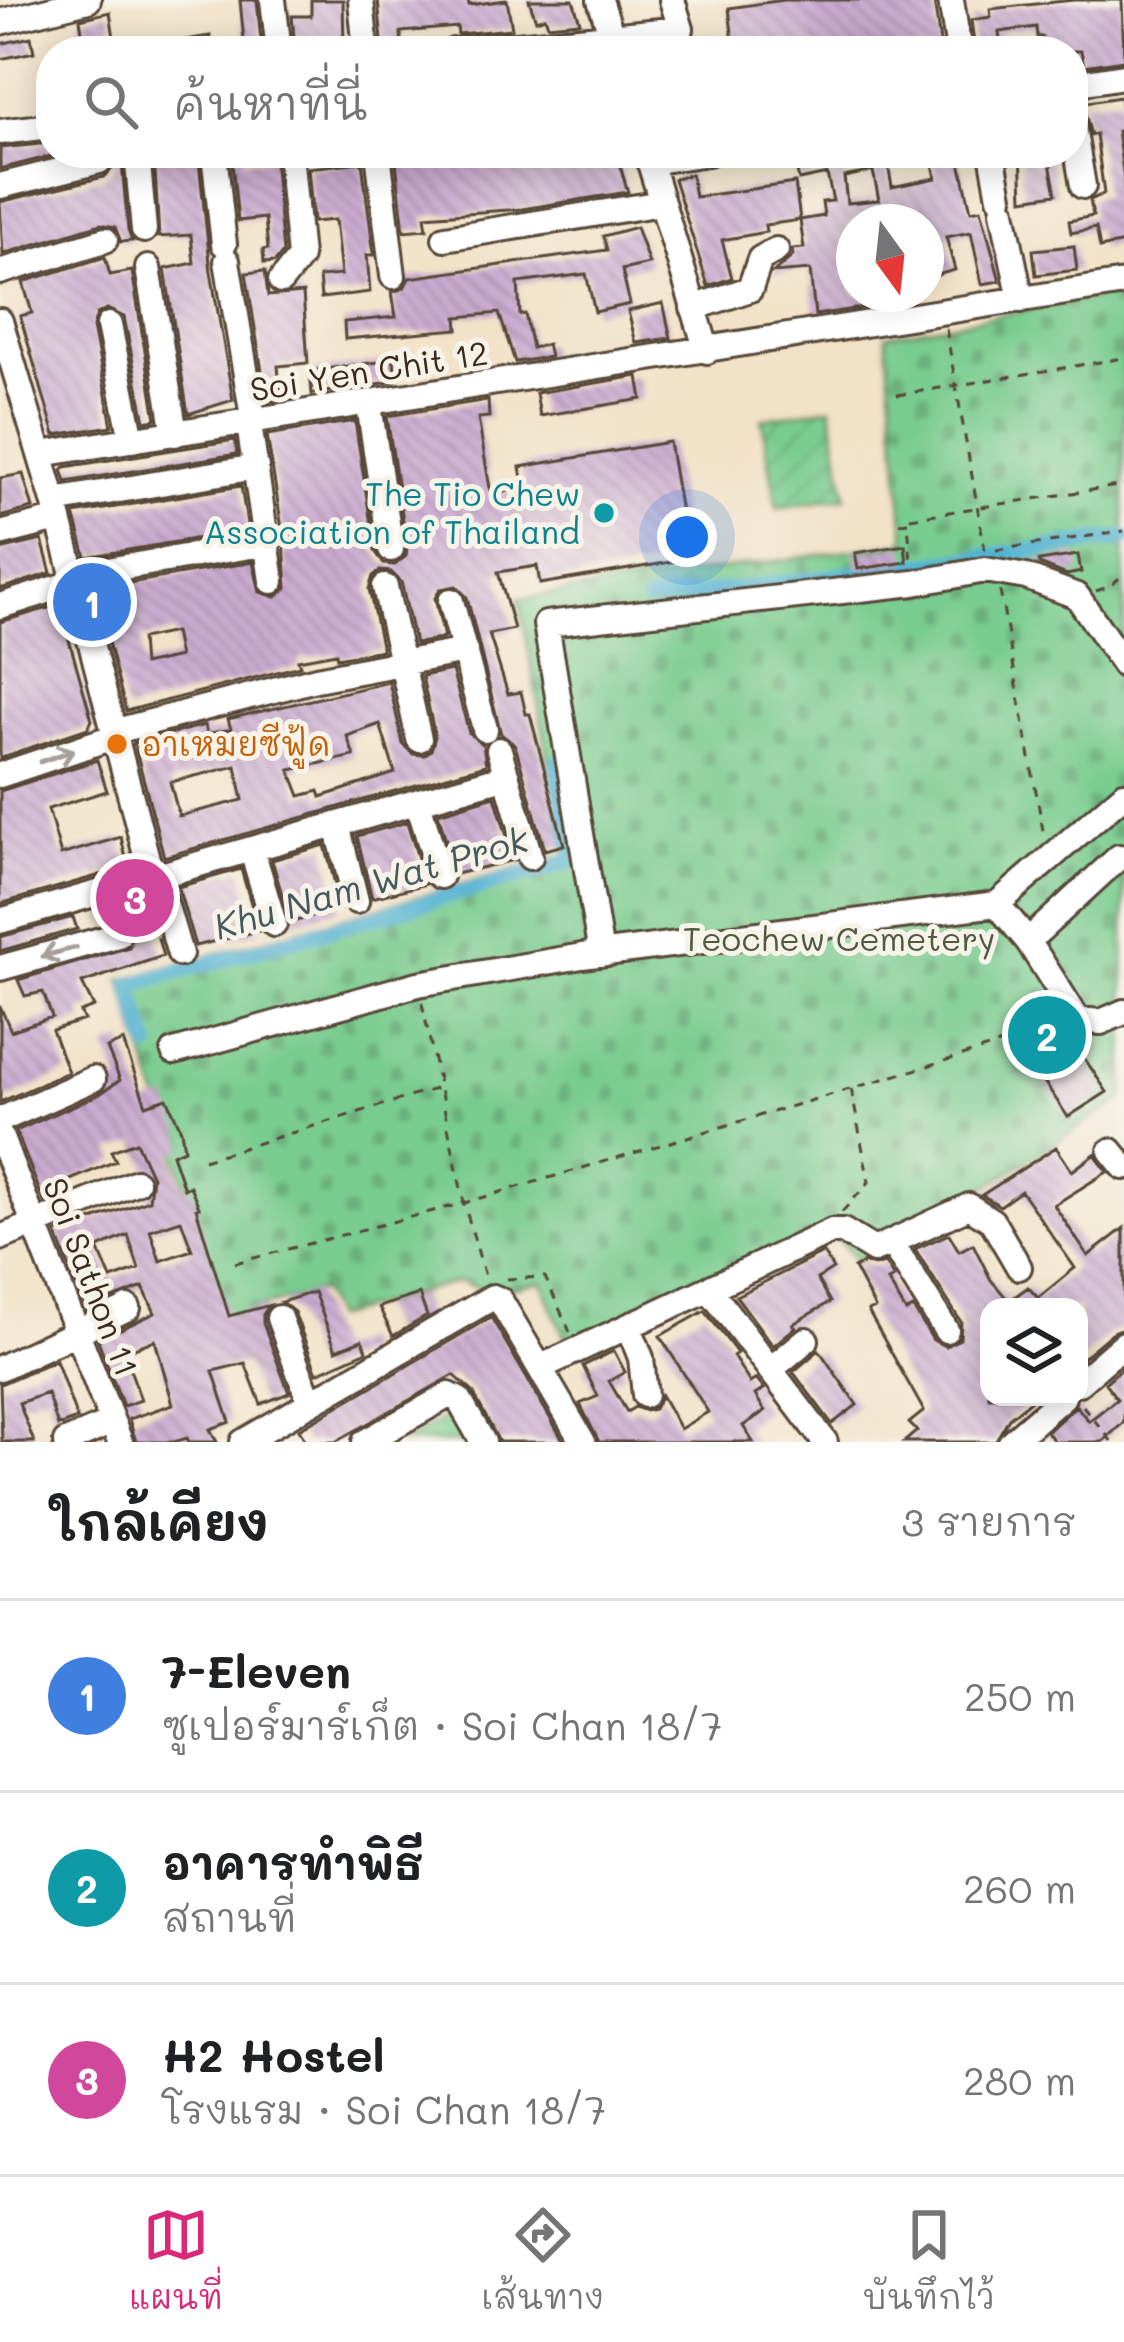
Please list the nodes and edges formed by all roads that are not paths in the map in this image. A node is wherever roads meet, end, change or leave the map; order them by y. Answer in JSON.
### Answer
{"nodes":[{"id":1,"x":88,"y":0,"type":"edge"},
{"id":2,"x":273,"y":0,"type":"edge"},
{"id":3,"x":361,"y":0,"type":"edge"},
{"id":4,"x":600,"y":0,"type":"edge"},
{"id":5,"x":672,"y":0,"type":"edge"},
{"id":6,"x":951,"y":0,"type":"edge"},
{"id":7,"x":0,"y":22,"type":"edge"},
{"id":8,"x":277,"y":36,"type":"edge"},
{"id":9,"x":365,"y":36,"type":"edge"},
{"id":10,"x":612,"y":36,"type":"edge"},
{"id":11,"x":648,"y":36,"type":"edge"},
{"id":12,"x":957,"y":36,"type":"edge"},
{"id":13,"x":1124,"y":76,"type":"edge"},
{"id":14,"x":1088,"y":82,"type":"edge"},
{"id":15,"x":36,"y":128,"type":"edge"},
{"id":16,"x":0,"y":132,"type":"edge"},
{"id":17,"x":71,"y":168,"type":"edge"},
{"id":18,"x":138,"y":168,"type":"edge"},
{"id":19,"x":216,"y":168,"type":"edge"},
{"id":20,"x":291,"y":168,"type":"edge"},
{"id":21,"x":380,"y":168,"type":"edge"},
{"id":22,"x":651,"y":168,"type":"edge"},
{"id":23,"x":995,"y":168,"type":"edge"},
{"id":24,"x":1080,"y":168,"type":"edge"},
{"id":25,"x":0,"y":186,"type":"edge"},
{"id":26,"x":1083,"y":186,"type":"dead end"},
{"id":27,"x":662,"y":203,"type":"junction"},
{"id":28,"x":144,"y":230,"type":"dead end"},
{"id":29,"x":445,"y":238,"type":"dead end"},
{"id":30,"x":105,"y":240,"type":"dead end"},
{"id":31,"x":776,"y":250,"type":"dead end"},
{"id":32,"x":148,"y":268,"type":"dead end"},
{"id":33,"x":0,"y":272,"type":"edge"},
{"id":34,"x":393,"y":276,"type":"dead end"},
{"id":35,"x":281,"y":280,"type":"dead end"},
{"id":36,"x":1124,"y":284,"type":"edge"},
{"id":37,"x":1022,"y":300,"type":"junction"},
{"id":38,"x":694,"y":308,"type":"junction"},
{"id":39,"x":0,"y":321,"type":"edge"},
{"id":40,"x":109,"y":325,"type":"dead end"},
{"id":41,"x":706,"y":351,"type":"junction"},
{"id":42,"x":10,"y":390,"type":"edge"},
{"id":43,"x":368,"y":405,"type":"junction"},
{"id":44,"x":252,"y":423,"type":"junction"},
{"id":45,"x":176,"y":434,"type":"junction"},
{"id":46,"x":132,"y":440,"type":"junction"},
{"id":47,"x":40,"y":454,"type":"junction"},
{"id":48,"x":256,"y":467,"type":"junction"},
{"id":49,"x":56,"y":510,"type":"junction"},
{"id":50,"x":0,"y":534,"type":"edge"},
{"id":51,"x":268,"y":544,"type":"junction"},
{"id":52,"x":391,"y":549,"type":"dead end"},
{"id":53,"x":72,"y":579,"type":"junction"},
{"id":54,"x":272,"y":581,"type":"dead end"},
{"id":55,"x":385,"y":587,"type":"dead end"},
{"id":56,"x":451,"y":601,"type":"dead end"},
{"id":57,"x":0,"y":606,"type":"edge"},
{"id":58,"x":465,"y":651,"type":"junction"},
{"id":59,"x":401,"y":663,"type":"junction"},
{"id":60,"x":1124,"y":665,"type":"edge"},
{"id":61,"x":112,"y":734,"type":"junction"},
{"id":62,"x":418,"y":739,"type":"dead end"},
{"id":63,"x":0,"y":775,"type":"edge"},
{"id":64,"x":507,"y":776,"type":"junction"},
{"id":65,"x":1124,"y":794,"type":"edge"},
{"id":66,"x":418,"y":802,"type":"junction"},
{"id":67,"x":338,"y":825,"type":"junction"},
{"id":68,"x":252,"y":850,"type":"junction"},
{"id":69,"x":1121,"y":851,"type":"edge"},
{"id":70,"x":530,"y":857,"type":"dead end"},
{"id":71,"x":440,"y":876,"type":"dead end"},
{"id":72,"x":155,"y":877,"type":"junction"},
{"id":73,"x":1124,"y":884,"type":"edge"},
{"id":74,"x":356,"y":901,"type":"dead end"},
{"id":75,"x":997,"y":904,"type":"junction"},
{"id":76,"x":0,"y":921,"type":"edge"},
{"id":77,"x":274,"y":924,"type":"dead end"},
{"id":78,"x":118,"y":935,"type":"tunnel mouth"},
{"id":79,"x":1028,"y":941,"type":"junction"},
{"id":80,"x":601,"y":953,"type":"junction"},
{"id":81,"x":180,"y":954,"type":"dead end"},
{"id":82,"x":0,"y":968,"type":"edge"},
{"id":83,"x":1124,"y":1012,"type":"edge"},
{"id":84,"x":174,"y":1052,"type":"dead end"},
{"id":85,"x":93,"y":1079,"type":"dead end"},
{"id":86,"x":0,"y":1120,"type":"edge"},
{"id":87,"x":0,"y":1136,"type":"edge"},
{"id":88,"x":136,"y":1182,"type":"dead end"},
{"id":89,"x":34,"y":1222,"type":"junction"},
{"id":90,"x":0,"y":1238,"type":"edge"},
{"id":91,"x":892,"y":1243,"type":"junction"},
{"id":92,"x":1019,"y":1267,"type":"dead end"},
{"id":93,"x":710,"y":1290,"type":"junction"},
{"id":94,"x":128,"y":1307,"type":"dead end"},
{"id":95,"x":279,"y":1318,"type":"dead end"},
{"id":96,"x":628,"y":1327,"type":"junction"},
{"id":97,"x":946,"y":1330,"type":"dead end"},
{"id":98,"x":77,"y":1331,"type":"junction"},
{"id":99,"x":806,"y":1340,"type":"dead end"},
{"id":100,"x":1124,"y":1344,"type":"edge"},
{"id":101,"x":0,"y":1367,"type":"edge"},
{"id":102,"x":542,"y":1367,"type":"junction"},
{"id":103,"x":770,"y":1370,"type":"junction"},
{"id":104,"x":1088,"y":1375,"type":"edge"},
{"id":105,"x":645,"y":1395,"type":"dead end"},
{"id":106,"x":310,"y":1402,"type":"junction"},
{"id":107,"x":1053,"y":1406,"type":"edge"},
{"id":108,"x":116,"y":1432,"type":"edge"},
{"id":109,"x":66,"y":1442,"type":"edge"},
{"id":110,"x":242,"y":1442,"type":"edge"},
{"id":111,"x":365,"y":1442,"type":"edge"},
{"id":112,"x":483,"y":1442,"type":"edge"},
{"id":113,"x":583,"y":1442,"type":"edge"},
{"id":114,"x":825,"y":1442,"type":"edge"},
{"id":115,"x":1011,"y":1442,"type":"edge"}],
"edges":[{"from":1,"to":7,"type":"street"},
{"from":2,"to":8,"type":"street"},
{"from":3,"to":9,"type":"street"},
{"from":4,"to":10,"type":"street"},
{"from":5,"to":11,"type":"street"},
{"from":6,"to":12,"type":"street"},
{"from":13,"to":14,"type":"street"},
{"from":15,"to":16,"type":"street"},
{"from":17,"to":25,"type":"street"},
{"from":18,"to":28,"type":"street"},
{"from":19,"to":44,"type":"street"},
{"from":20,"to":35,"type":"street"},
{"from":21,"to":34,"type":"street"},
{"from":22,"to":27,"type":"street"},
{"from":23,"to":37,"type":"street"},
{"from":24,"to":26,"type":"street"},
{"from":27,"to":29,"type":"street"},
{"from":27,"to":38,"type":"street"},
{"from":30,"to":33,"type":"street"},
{"from":31,"to":38,"type":"street"},
{"from":32,"to":45,"type":"street"},
{"from":36,"to":37,"type":"street","name":"Soi Yen Chit 12"},
{"from":37,"to":41,"type":"street","name":"Soi Yen Chit 12"},
{"from":38,"to":41,"type":"street"},
{"from":39,"to":42,"type":"street"},
{"from":40,"to":46,"type":"street"},
{"from":41,"to":43,"type":"street","name":"Soi Yen Chit 12"},
{"from":42,"to":47,"type":"street"},
{"from":43,"to":44,"type":"street","name":"Soi Yen Chit 12"},
{"from":43,"to":52,"type":"street"},
{"from":44,"to":45,"type":"street","name":"Soi Yen Chit 12"},
{"from":44,"to":48,"type":"street"},
{"from":45,"to":46,"type":"street","name":"Soi Yen Chit 12"},
{"from":46,"to":47,"type":"street","name":"Soi Yen Chit 12"},
{"from":47,"to":49,"type":"street"},
{"from":48,"to":49,"type":"street"},
{"from":48,"to":51,"type":"street"},
{"from":49,"to":50,"type":"street"},
{"from":49,"to":53,"type":"street"},
{"from":51,"to":53,"type":"street"},
{"from":51,"to":54,"type":"street"},
{"from":53,"to":57,"type":"street"},
{"from":53,"to":61,"type":"street"},
{"from":55,"to":59,"type":"street"},
{"from":56,"to":58,"type":"street"},
{"from":58,"to":59,"type":"street"},
{"from":58,"to":64,"type":"street"},
{"from":59,"to":61,"type":"street"},
{"from":59,"to":62,"type":"street"},
{"from":60,"to":80,"type":"street"},
{"from":63,"to":61,"type":"street","one_way":true},
{"from":61,"to":72,"type":"street"},
{"from":64,"to":66,"type":"street"},
{"from":64,"to":70,"type":"street"},
{"from":65,"to":75,"type":"street"},
{"from":66,"to":67,"type":"street"},
{"from":66,"to":71,"type":"street"},
{"from":67,"to":68,"type":"street"},
{"from":67,"to":74,"type":"street"},
{"from":68,"to":72,"type":"street"},
{"from":68,"to":77,"type":"street"},
{"from":69,"to":73,"type":"street"},
{"from":69,"to":79,"type":"street"},
{"from":72,"to":76,"type":"street"},
{"from":72,"to":81,"type":"street"},
{"from":75,"to":79,"type":"street"},
{"from":75,"to":80,"type":"street"},
{"from":78,"to":82,"type":"street","one_way":true},
{"from":79,"to":83,"type":"street"},
{"from":80,"to":84,"type":"street"},
{"from":85,"to":86,"type":"street"},
{"from":87,"to":89,"type":"street","name":"Soi Sathon 11"},
{"from":88,"to":89,"type":"street"},
{"from":89,"to":90,"type":"street"},
{"from":89,"to":98,"type":"street","name":"Soi Sathon 11"},
{"from":91,"to":92,"type":"street"},
{"from":91,"to":93,"type":"street"},
{"from":91,"to":97,"type":"street"},
{"from":93,"to":96,"type":"street"},
{"from":93,"to":103,"type":"street"},
{"from":94,"to":98,"type":"street"},
{"from":95,"to":106,"type":"street"},
{"from":96,"to":102,"type":"street"},
{"from":96,"to":105,"type":"street"},
{"from":98,"to":101,"type":"street"},
{"from":98,"to":108,"type":"street","name":"Soi Sathon 11"},
{"from":99,"to":103,"type":"street"},
{"from":100,"to":104,"type":"street"},
{"from":102,"to":106,"type":"street"},
{"from":102,"to":113,"type":"street"},
{"from":103,"to":114,"type":"street"},
{"from":106,"to":110,"type":"street"},
{"from":107,"to":115,"type":"street"},
{"from":108,"to":109,"type":"street"},
{"from":111,"to":112,"type":"street"}]}
